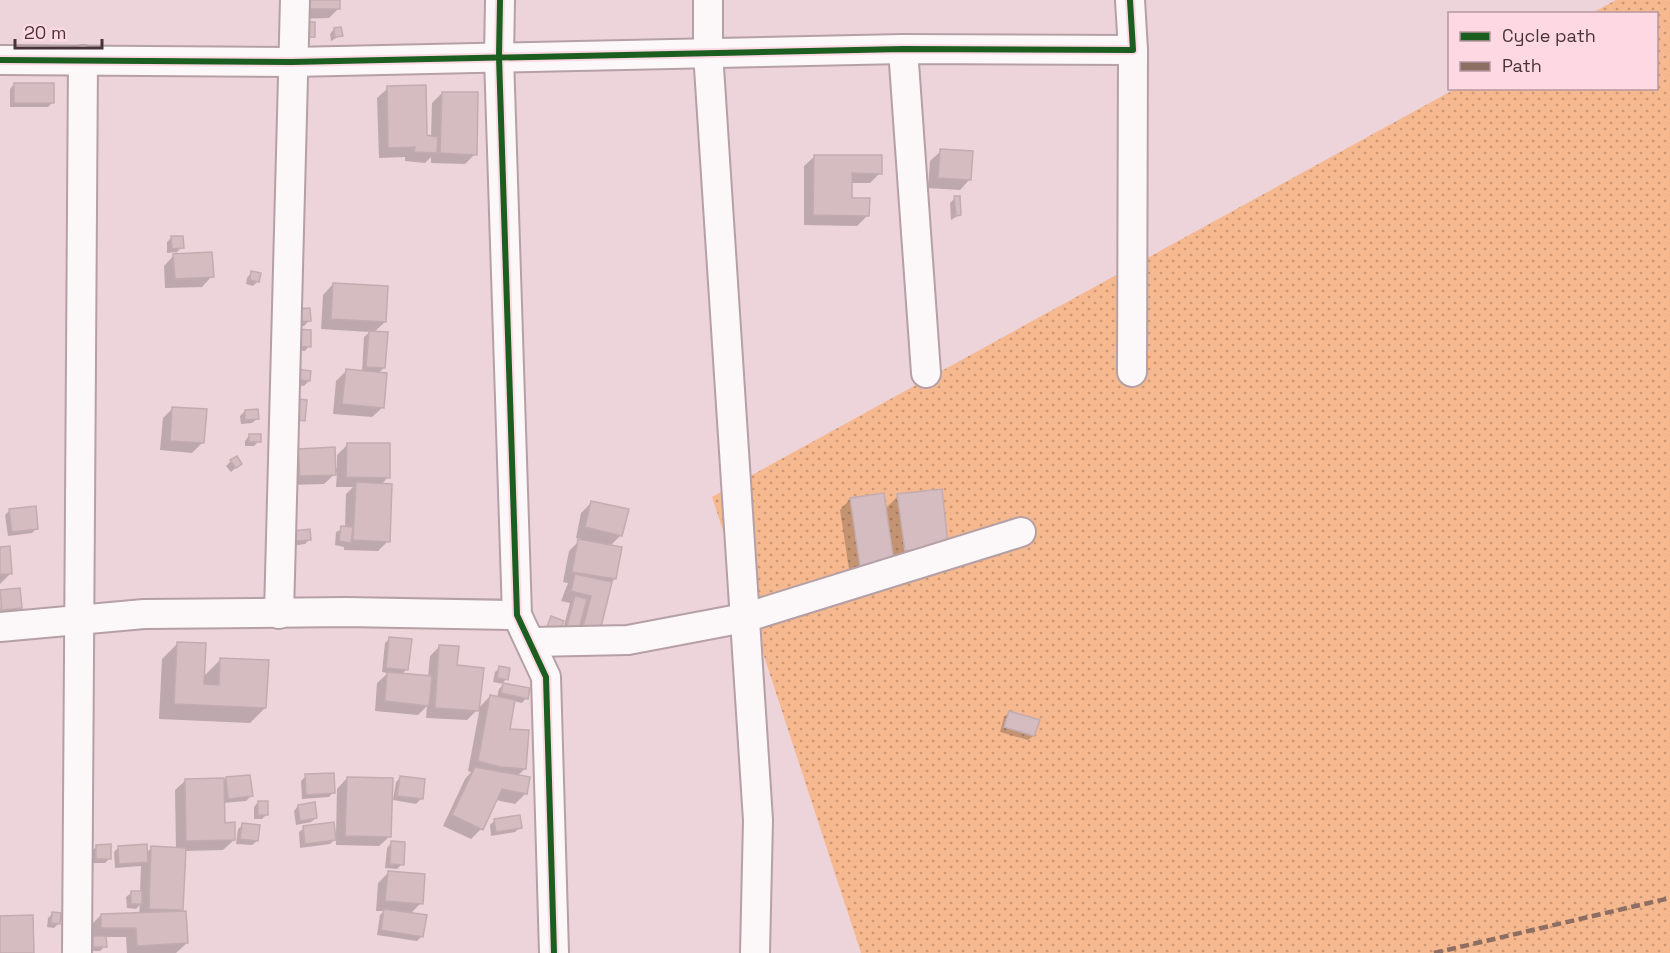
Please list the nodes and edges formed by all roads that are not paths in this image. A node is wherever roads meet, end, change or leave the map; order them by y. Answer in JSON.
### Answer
{"nodes":[{"id":1,"x":295,"y":0,"type":"edge"},
{"id":2,"x":500,"y":0,"type":"edge"},
{"id":3,"x":708,"y":0,"type":"edge"},
{"id":4,"x":1130,"y":0,"type":"edge"},
{"id":5,"x":903,"y":49,"type":"junction"},
{"id":6,"x":1133,"y":50,"type":"junction"},
{"id":7,"x":708,"y":52,"type":"junction"},
{"id":8,"x":499,"y":57,"type":"junction"},
{"id":9,"x":0,"y":60,"type":"edge"},
{"id":10,"x":83,"y":60,"type":"junction"},
{"id":11,"x":292,"y":62,"type":"junction"},
{"id":12,"x":1132,"y":372,"type":"dead end"},
{"id":13,"x":926,"y":373,"type":"dead end"},
{"id":14,"x":1021,"y":532,"type":"dead end"},
{"id":15,"x":279,"y":614,"type":"junction"},
{"id":16,"x":517,"y":615,"type":"junction"},
{"id":17,"x":744,"y":618,"type":"junction"},
{"id":18,"x":80,"y":620,"type":"junction"},
{"id":19,"x":0,"y":627,"type":"edge"},
{"id":20,"x":532,"y":642,"type":"junction"},
{"id":21,"x":77,"y":953,"type":"edge"},
{"id":22,"x":554,"y":953,"type":"edge"},
{"id":23,"x":756,"y":953,"type":"edge"}],
"edges":[{"from":1,"to":11,"type":"street"},
{"from":2,"to":8,"type":"street"},
{"from":3,"to":7,"type":"street"},
{"from":4,"to":6,"type":"street"},
{"from":5,"to":6,"type":"street"},
{"from":5,"to":7,"type":"street"},
{"from":5,"to":13,"type":"street"},
{"from":6,"to":12,"type":"street"},
{"from":7,"to":8,"type":"street"},
{"from":7,"to":17,"type":"street"},
{"from":8,"to":11,"type":"street"},
{"from":8,"to":16,"type":"street"},
{"from":9,"to":10,"type":"street"},
{"from":10,"to":11,"type":"street"},
{"from":10,"to":18,"type":"street"},
{"from":11,"to":15,"type":"street"},
{"from":14,"to":17,"type":"street"},
{"from":15,"to":16,"type":"street"},
{"from":15,"to":18,"type":"street"},
{"from":16,"to":20,"type":"street"},
{"from":17,"to":20,"type":"street"},
{"from":17,"to":23,"type":"street"},
{"from":18,"to":19,"type":"street"},
{"from":18,"to":21,"type":"street"},
{"from":20,"to":22,"type":"street"}]}
